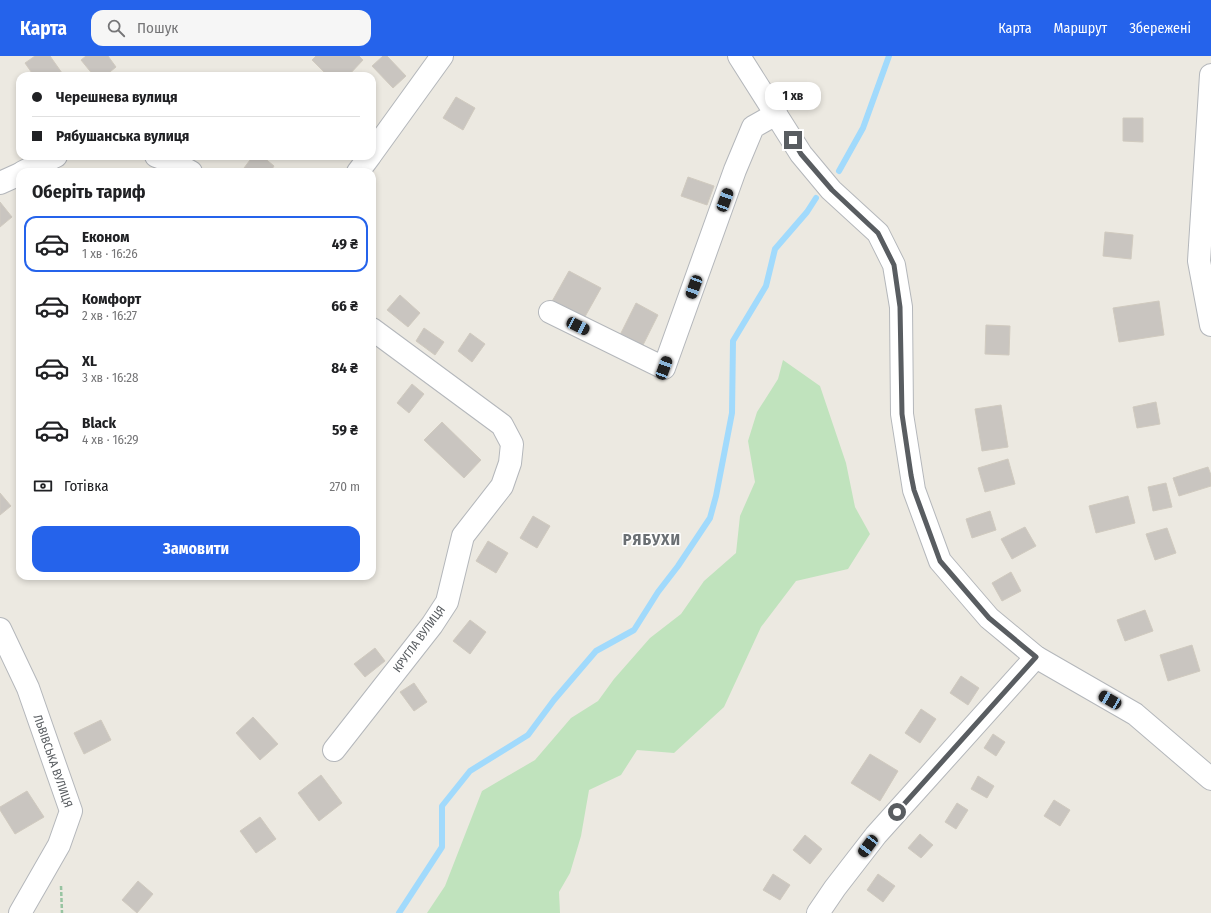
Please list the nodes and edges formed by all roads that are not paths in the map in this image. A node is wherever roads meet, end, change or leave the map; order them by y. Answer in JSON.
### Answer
{"nodes":[{"id":1,"x":442,"y":56,"type":"edge"},
{"id":2,"x":739,"y":56,"type":"edge"},
{"id":3,"x":1211,"y":75,"type":"edge"},
{"id":4,"x":776,"y":114,"type":"junction"},
{"id":5,"x":376,"y":147,"type":"edge"},
{"id":6,"x":48,"y":160,"type":"edge"},
{"id":7,"x":167,"y":160,"type":"edge"},
{"id":8,"x":31,"y":168,"type":"edge"},
{"id":9,"x":184,"y":168,"type":"edge"},
{"id":10,"x":16,"y":176,"type":"edge"},
{"id":11,"x":0,"y":183,"type":"edge"},
{"id":12,"x":550,"y":312,"type":"dead end"},
{"id":13,"x":1211,"y":325,"type":"edge"},
{"id":14,"x":376,"y":332,"type":"edge"},
{"id":15,"x":0,"y":629,"type":"edge"},
{"id":16,"x":1036,"y":657,"type":"junction"},
{"id":17,"x":334,"y":750,"type":"dead end"},
{"id":18,"x":1211,"y":779,"type":"edge"},
{"id":19,"x":20,"y":913,"type":"edge"},
{"id":20,"x":818,"y":913,"type":"edge"}],
"edges":[{"from":1,"to":5,"type":"street"},
{"from":2,"to":4,"type":"street"},
{"from":3,"to":13,"type":"street"},
{"from":4,"to":12,"type":"street"},
{"from":4,"to":16,"type":"street"},
{"from":6,"to":8,"type":"street"},
{"from":7,"to":9,"type":"street"},
{"from":10,"to":11,"type":"street"},
{"from":14,"to":17,"type":"street","name":"КРУГЛА ВУЛИЦЯ"},
{"from":15,"to":19,"type":"street","name":"ЛЬВІВСЬКА ВУЛИЦЯ"},
{"from":16,"to":18,"type":"street"},
{"from":16,"to":20,"type":"street"}]}
